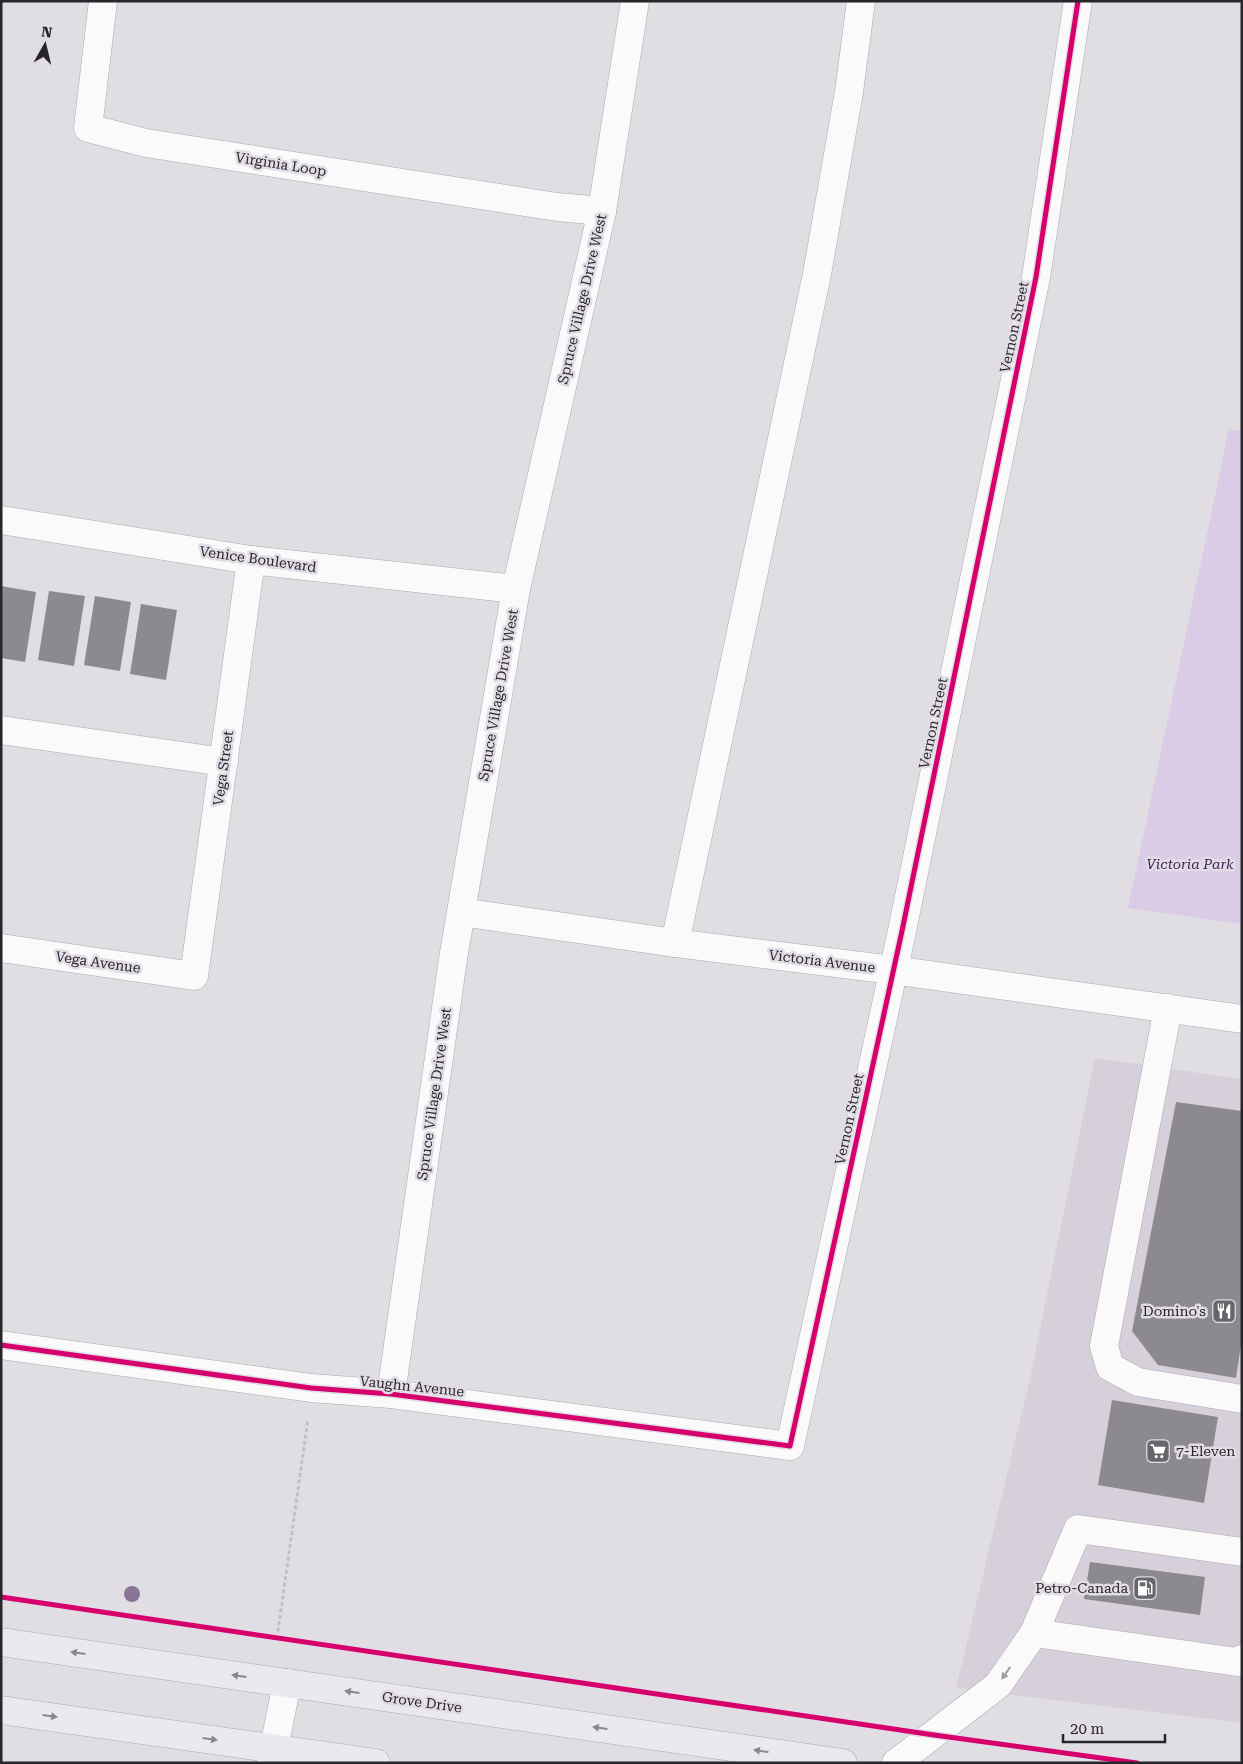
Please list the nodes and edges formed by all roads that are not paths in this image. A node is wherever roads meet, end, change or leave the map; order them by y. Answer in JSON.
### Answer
{"nodes":[{"id":1,"x":103,"y":1,"type":"edge"},
{"id":2,"x":635,"y":1,"type":"edge"},
{"id":3,"x":861,"y":1,"type":"edge"},
{"id":4,"x":1078,"y":1,"type":"edge"},
{"id":5,"x":602,"y":211,"type":"junction"},
{"id":6,"x":1,"y":520,"type":"edge"},
{"id":7,"x":251,"y":560,"type":"junction"},
{"id":8,"x":516,"y":589,"type":"junction"},
{"id":9,"x":1,"y":730,"type":"edge"},
{"id":10,"x":224,"y":762,"type":"junction"},
{"id":11,"x":461,"y":912,"type":"junction"},
{"id":12,"x":676,"y":943,"type":"junction"},
{"id":13,"x":1,"y":948,"type":"edge"},
{"id":14,"x":893,"y":970,"type":"junction"},
{"id":15,"x":194,"y":976,"type":"joint"},
{"id":16,"x":1168,"y":1008,"type":"junction"},
{"id":17,"x":1242,"y":1019,"type":"edge"},
{"id":18,"x":1,"y":1345,"type":"edge"},
{"id":19,"x":391,"y":1394,"type":"junction"},
{"id":20,"x":1242,"y":1399,"type":"edge"},
{"id":21,"x":790,"y":1446,"type":"joint"},
{"id":22,"x":1242,"y":1552,"type":"edge"},
{"id":23,"x":1034,"y":1633,"type":"junction"},
{"id":24,"x":1,"y":1642,"type":"edge"},
{"id":25,"x":1242,"y":1659,"type":"edge"},
{"id":26,"x":287,"y":1683,"type":"junction"},
{"id":27,"x":1,"y":1710,"type":"edge"},
{"id":28,"x":273,"y":1755,"type":"edge"},
{"id":29,"x":376,"y":1763,"type":"edge"},
{"id":30,"x":843,"y":1763,"type":"edge"},
{"id":31,"x":896,"y":1763,"type":"edge"}],
"edges":[{"from":1,"to":5,"type":"street","name":"Virginia Loop"},
{"from":2,"to":5,"type":"street","name":"Spruce Village Drive West"},
{"from":3,"to":12,"type":"street"},
{"from":4,"to":14,"type":"street","name":"Vernon Street"},
{"from":5,"to":8,"type":"street","name":"Spruce Village Drive West"},
{"from":6,"to":7,"type":"street","name":"Venice Boulevard"},
{"from":7,"to":8,"type":"street","name":"Venice Boulevard"},
{"from":7,"to":10,"type":"street","name":"Vega Street"},
{"from":8,"to":11,"type":"street","name":"Spruce Village Drive West"},
{"from":9,"to":10,"type":"street"},
{"from":10,"to":15,"type":"street","name":"Vega Street"},
{"from":11,"to":12,"type":"street","name":"Victoria Avenue"},
{"from":11,"to":19,"type":"street","name":"Spruce Village Drive West"},
{"from":12,"to":14,"type":"street","name":"Victoria Avenue"},
{"from":13,"to":15,"type":"street","name":"Vega Avenue"},
{"from":14,"to":16,"type":"street","name":"Victoria Avenue"},
{"from":14,"to":21,"type":"street","name":"Vernon Street"},
{"from":16,"to":17,"type":"street","name":"Victoria Avenue"},
{"from":16,"to":20,"type":"street"},
{"from":18,"to":19,"type":"street","name":"Vaughn Avenue"},
{"from":19,"to":21,"type":"street","name":"Vaughn Avenue"},
{"from":22,"to":23,"type":"street"},
{"from":23,"to":25,"type":"street"},
{"from":23,"to":31,"type":"street","one_way":true},
{"from":26,"to":24,"type":"main road","name":"Grove Drive","one_way":true},
{"from":26,"to":28,"type":"street"},
{"from":30,"to":26,"type":"main road","name":"Grove Drive","one_way":true},
{"from":27,"to":28,"type":"main road","one_way":true},
{"from":28,"to":29,"type":"main road"}]}
